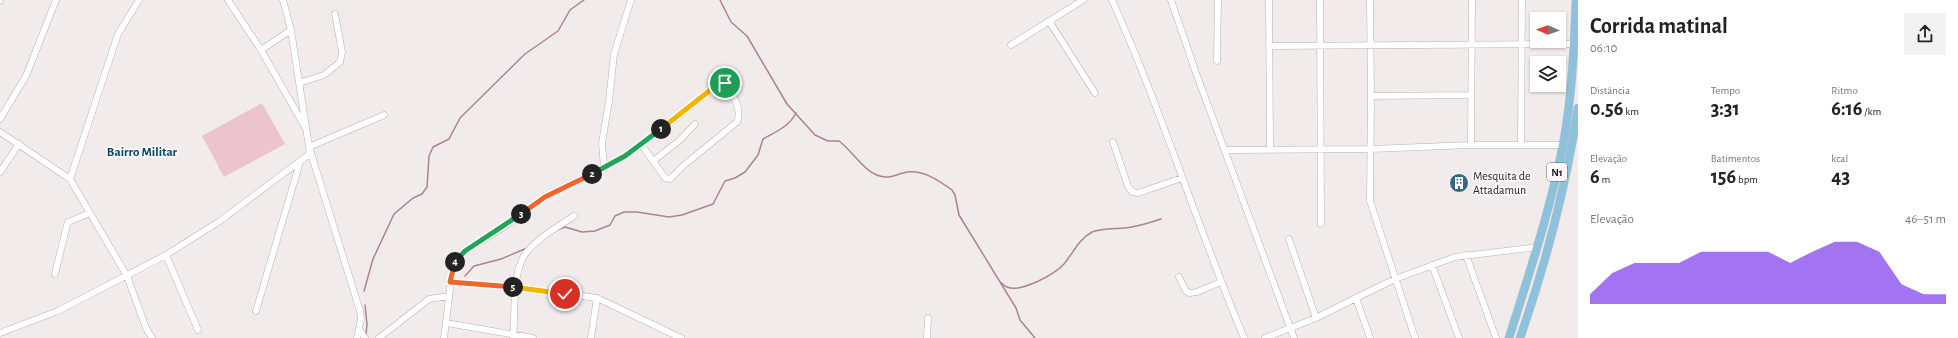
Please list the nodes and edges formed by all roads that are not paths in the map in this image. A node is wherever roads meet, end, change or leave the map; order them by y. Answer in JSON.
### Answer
{"nodes":[{"id":1,"x":56,"y":0,"type":"edge"},
{"id":2,"x":139,"y":0,"type":"edge"},
{"id":3,"x":228,"y":0,"type":"edge"},
{"id":4,"x":283,"y":0,"type":"edge"},
{"id":5,"x":630,"y":0,"type":"edge"},
{"id":6,"x":1083,"y":0,"type":"edge"},
{"id":7,"x":1112,"y":0,"type":"edge"},
{"id":8,"x":1171,"y":0,"type":"edge"},
{"id":9,"x":1218,"y":0,"type":"edge"},
{"id":10,"x":1269,"y":0,"type":"edge"},
{"id":11,"x":1320,"y":0,"type":"edge"},
{"id":12,"x":1370,"y":0,"type":"edge"},
{"id":13,"x":1472,"y":0,"type":"edge"},
{"id":14,"x":1522,"y":0,"type":"edge"},
{"id":15,"x":1576,"y":0,"type":"edge"},
{"id":16,"x":335,"y":14,"type":"dead end"},
{"id":17,"x":1049,"y":21,"type":"junction"},
{"id":18,"x":291,"y":30,"type":"junction"},
{"id":19,"x":1370,"y":44,"type":"junction"},
{"id":20,"x":1471,"y":44,"type":"junction"},
{"id":21,"x":1522,"y":44,"type":"junction"},
{"id":22,"x":1574,"y":44,"type":"junction"},
{"id":23,"x":1011,"y":45,"type":"dead end"},
{"id":24,"x":1320,"y":45,"type":"junction"},
{"id":25,"x":1269,"y":46,"type":"junction"},
{"id":26,"x":261,"y":50,"type":"junction"},
{"id":27,"x":1217,"y":61,"type":"dead end"},
{"id":28,"x":299,"y":83,"type":"junction"},
{"id":29,"x":1095,"y":93,"type":"dead end"},
{"id":30,"x":1471,"y":95,"type":"junction"},
{"id":31,"x":1371,"y":96,"type":"junction"},
{"id":32,"x":1578,"y":108,"type":"edge"},
{"id":33,"x":384,"y":115,"type":"dead end"},
{"id":34,"x":0,"y":119,"type":"edge"},
{"id":35,"x":695,"y":124,"type":"dead end"},
{"id":36,"x":306,"y":130,"type":"junction"},
{"id":37,"x":0,"y":132,"type":"edge"},
{"id":38,"x":1112,"y":142,"type":"dead end"},
{"id":39,"x":19,"y":144,"type":"junction"},
{"id":40,"x":641,"y":144,"type":"junction"},
{"id":41,"x":1521,"y":144,"type":"junction"},
{"id":42,"x":1471,"y":145,"type":"junction"},
{"id":43,"x":1563,"y":145,"type":"junction"},
{"id":44,"x":1270,"y":148,"type":"junction"},
{"id":45,"x":1320,"y":148,"type":"junction"},
{"id":46,"x":1371,"y":149,"type":"junction"},
{"id":47,"x":310,"y":150,"type":"junction"},
{"id":48,"x":1225,"y":150,"type":"junction"},
{"id":49,"x":653,"y":160,"type":"junction"},
{"id":50,"x":300,"y":162,"type":"junction"},
{"id":51,"x":604,"y":168,"type":"junction"},
{"id":52,"x":0,"y":172,"type":"edge"},
{"id":53,"x":1182,"y":178,"type":"junction"},
{"id":54,"x":70,"y":179,"type":"junction"},
{"id":55,"x":90,"y":213,"type":"junction"},
{"id":56,"x":574,"y":216,"type":"dead end"},
{"id":57,"x":1544,"y":223,"type":"junction"},
{"id":58,"x":1321,"y":224,"type":"dead end"},
{"id":59,"x":1554,"y":226,"type":"junction"},
{"id":60,"x":1289,"y":239,"type":"dead end"},
{"id":61,"x":1538,"y":247,"type":"junction"},
{"id":62,"x":166,"y":255,"type":"junction"},
{"id":63,"x":1466,"y":255,"type":"junction"},
{"id":64,"x":1432,"y":265,"type":"junction"},
{"id":65,"x":55,"y":274,"type":"dead end"},
{"id":66,"x":127,"y":276,"type":"junction"},
{"id":67,"x":1179,"y":277,"type":"dead end"},
{"id":68,"x":1395,"y":279,"type":"junction"},
{"id":69,"x":450,"y":282,"type":"junction"},
{"id":70,"x":1221,"y":282,"type":"junction"},
{"id":71,"x":516,"y":287,"type":"junction"},
{"id":72,"x":449,"y":296,"type":"junction"},
{"id":73,"x":597,"y":298,"type":"junction"},
{"id":74,"x":1356,"y":298,"type":"junction"},
{"id":75,"x":256,"y":311,"type":"dead end"},
{"id":76,"x":928,"y":318,"type":"dead end"},
{"id":77,"x":1316,"y":318,"type":"junction"},
{"id":78,"x":447,"y":323,"type":"junction"},
{"id":79,"x":1290,"y":328,"type":"junction"},
{"id":80,"x":198,"y":330,"type":"dead end"},
{"id":81,"x":359,"y":330,"type":"junction"},
{"id":82,"x":0,"y":332,"type":"edge"},
{"id":83,"x":513,"y":336,"type":"edge"},
{"id":84,"x":152,"y":338,"type":"edge"},
{"id":85,"x":357,"y":338,"type":"edge"},
{"id":86,"x":365,"y":338,"type":"edge"},
{"id":87,"x":379,"y":338,"type":"edge"},
{"id":88,"x":444,"y":338,"type":"edge"},
{"id":89,"x":533,"y":338,"type":"edge"},
{"id":90,"x":591,"y":338,"type":"edge"},
{"id":91,"x":681,"y":338,"type":"edge"},
{"id":92,"x":927,"y":338,"type":"edge"},
{"id":93,"x":1244,"y":338,"type":"edge"},
{"id":94,"x":1265,"y":338,"type":"edge"},
{"id":95,"x":1294,"y":338,"type":"edge"},
{"id":96,"x":1370,"y":338,"type":"edge"},
{"id":97,"x":1415,"y":338,"type":"edge"},
{"id":98,"x":1459,"y":338,"type":"edge"},
{"id":99,"x":1496,"y":338,"type":"edge"},
{"id":100,"x":1509,"y":338,"type":"edge"},
{"id":101,"x":1520,"y":338,"type":"edge"}],
"edges":[{"from":1,"to":34,"type":"street"},
{"from":2,"to":54,"type":"street"},
{"from":3,"to":26,"type":"street"},
{"from":4,"to":18,"type":"street"},
{"from":5,"to":51,"type":"street"},
{"from":6,"to":17,"type":"street"},
{"from":7,"to":53,"type":"street"},
{"from":8,"to":48,"type":"street"},
{"from":9,"to":27,"type":"street"},
{"from":10,"to":25,"type":"street"},
{"from":11,"to":24,"type":"street"},
{"from":12,"to":19,"type":"street"},
{"from":13,"to":20,"type":"street"},
{"from":14,"to":21,"type":"street"},
{"from":15,"to":22,"type":"main road","number":"N1"},
{"from":16,"to":28,"type":"street"},
{"from":17,"to":23,"type":"street"},
{"from":17,"to":29,"type":"street"},
{"from":18,"to":26,"type":"street"},
{"from":18,"to":28,"type":"street"},
{"from":19,"to":20,"type":"street"},
{"from":19,"to":24,"type":"street"},
{"from":19,"to":31,"type":"street"},
{"from":20,"to":21,"type":"street"},
{"from":20,"to":30,"type":"street"},
{"from":21,"to":22,"type":"street"},
{"from":21,"to":41,"type":"street"},
{"from":22,"to":43,"type":"main road","number":"N1"},
{"from":24,"to":25,"type":"street"},
{"from":24,"to":45,"type":"street"},
{"from":25,"to":44,"type":"street"},
{"from":26,"to":36,"type":"street"},
{"from":28,"to":36,"type":"street"},
{"from":30,"to":31,"type":"street"},
{"from":30,"to":42,"type":"street"},
{"from":31,"to":46,"type":"street"},
{"from":32,"to":59,"type":"main road","number":"N1"},
{"from":33,"to":47,"type":"street"},
{"from":35,"to":49,"type":"street"},
{"from":36,"to":47,"type":"street"},
{"from":37,"to":39,"type":"street"},
{"from":38,"to":53,"type":"street"},
{"from":39,"to":52,"type":"street"},
{"from":39,"to":54,"type":"street"},
{"from":40,"to":49,"type":"street"},
{"from":40,"to":49,"type":"street"},
{"from":40,"to":51,"type":"street"},
{"from":41,"to":42,"type":"street"},
{"from":41,"to":43,"type":"street"},
{"from":42,"to":46,"type":"street"},
{"from":43,"to":57,"type":"main road","number":"N1"},
{"from":44,"to":45,"type":"street"},
{"from":44,"to":48,"type":"street"},
{"from":45,"to":46,"type":"street"},
{"from":45,"to":58,"type":"street"},
{"from":46,"to":68,"type":"street"},
{"from":47,"to":50,"type":"street"},
{"from":47,"to":81,"type":"street"},
{"from":48,"to":79,"type":"street"},
{"from":50,"to":62,"type":"street"},
{"from":50,"to":75,"type":"street"},
{"from":51,"to":69,"type":"street"},
{"from":53,"to":70,"type":"street"},
{"from":54,"to":55,"type":"street"},
{"from":55,"to":65,"type":"street"},
{"from":55,"to":66,"type":"street"},
{"from":56,"to":71,"type":"street"},
{"from":57,"to":59,"type":"main road"},
{"from":57,"to":61,"type":"main road","number":"N1"},
{"from":59,"to":101,"type":"main road","number":"N1"},
{"from":60,"to":77,"type":"street"},
{"from":61,"to":63,"type":"street"},
{"from":61,"to":100,"type":"main road","number":"N1"},
{"from":62,"to":66,"type":"street"},
{"from":62,"to":80,"type":"street"},
{"from":63,"to":64,"type":"street"},
{"from":63,"to":99,"type":"street"},
{"from":64,"to":68,"type":"street"},
{"from":64,"to":98,"type":"street"},
{"from":66,"to":82,"type":"street"},
{"from":66,"to":84,"type":"street"},
{"from":67,"to":70,"type":"street"},
{"from":68,"to":74,"type":"street"},
{"from":68,"to":97,"type":"street"},
{"from":69,"to":71,"type":"street"},
{"from":69,"to":72,"type":"street"},
{"from":70,"to":93,"type":"street"},
{"from":71,"to":73,"type":"street"},
{"from":71,"to":83,"type":"street"},
{"from":72,"to":78,"type":"street"},
{"from":72,"to":87,"type":"street"},
{"from":73,"to":90,"type":"street"},
{"from":73,"to":91,"type":"street"},
{"from":74,"to":77,"type":"street"},
{"from":74,"to":96,"type":"street"},
{"from":76,"to":92,"type":"street"},
{"from":77,"to":79,"type":"street"},
{"from":78,"to":83,"type":"street"},
{"from":78,"to":88,"type":"street"},
{"from":79,"to":94,"type":"street"},
{"from":79,"to":95,"type":"street"},
{"from":81,"to":85,"type":"street"},
{"from":81,"to":86,"type":"street"},
{"from":83,"to":89,"type":"street"}]}
